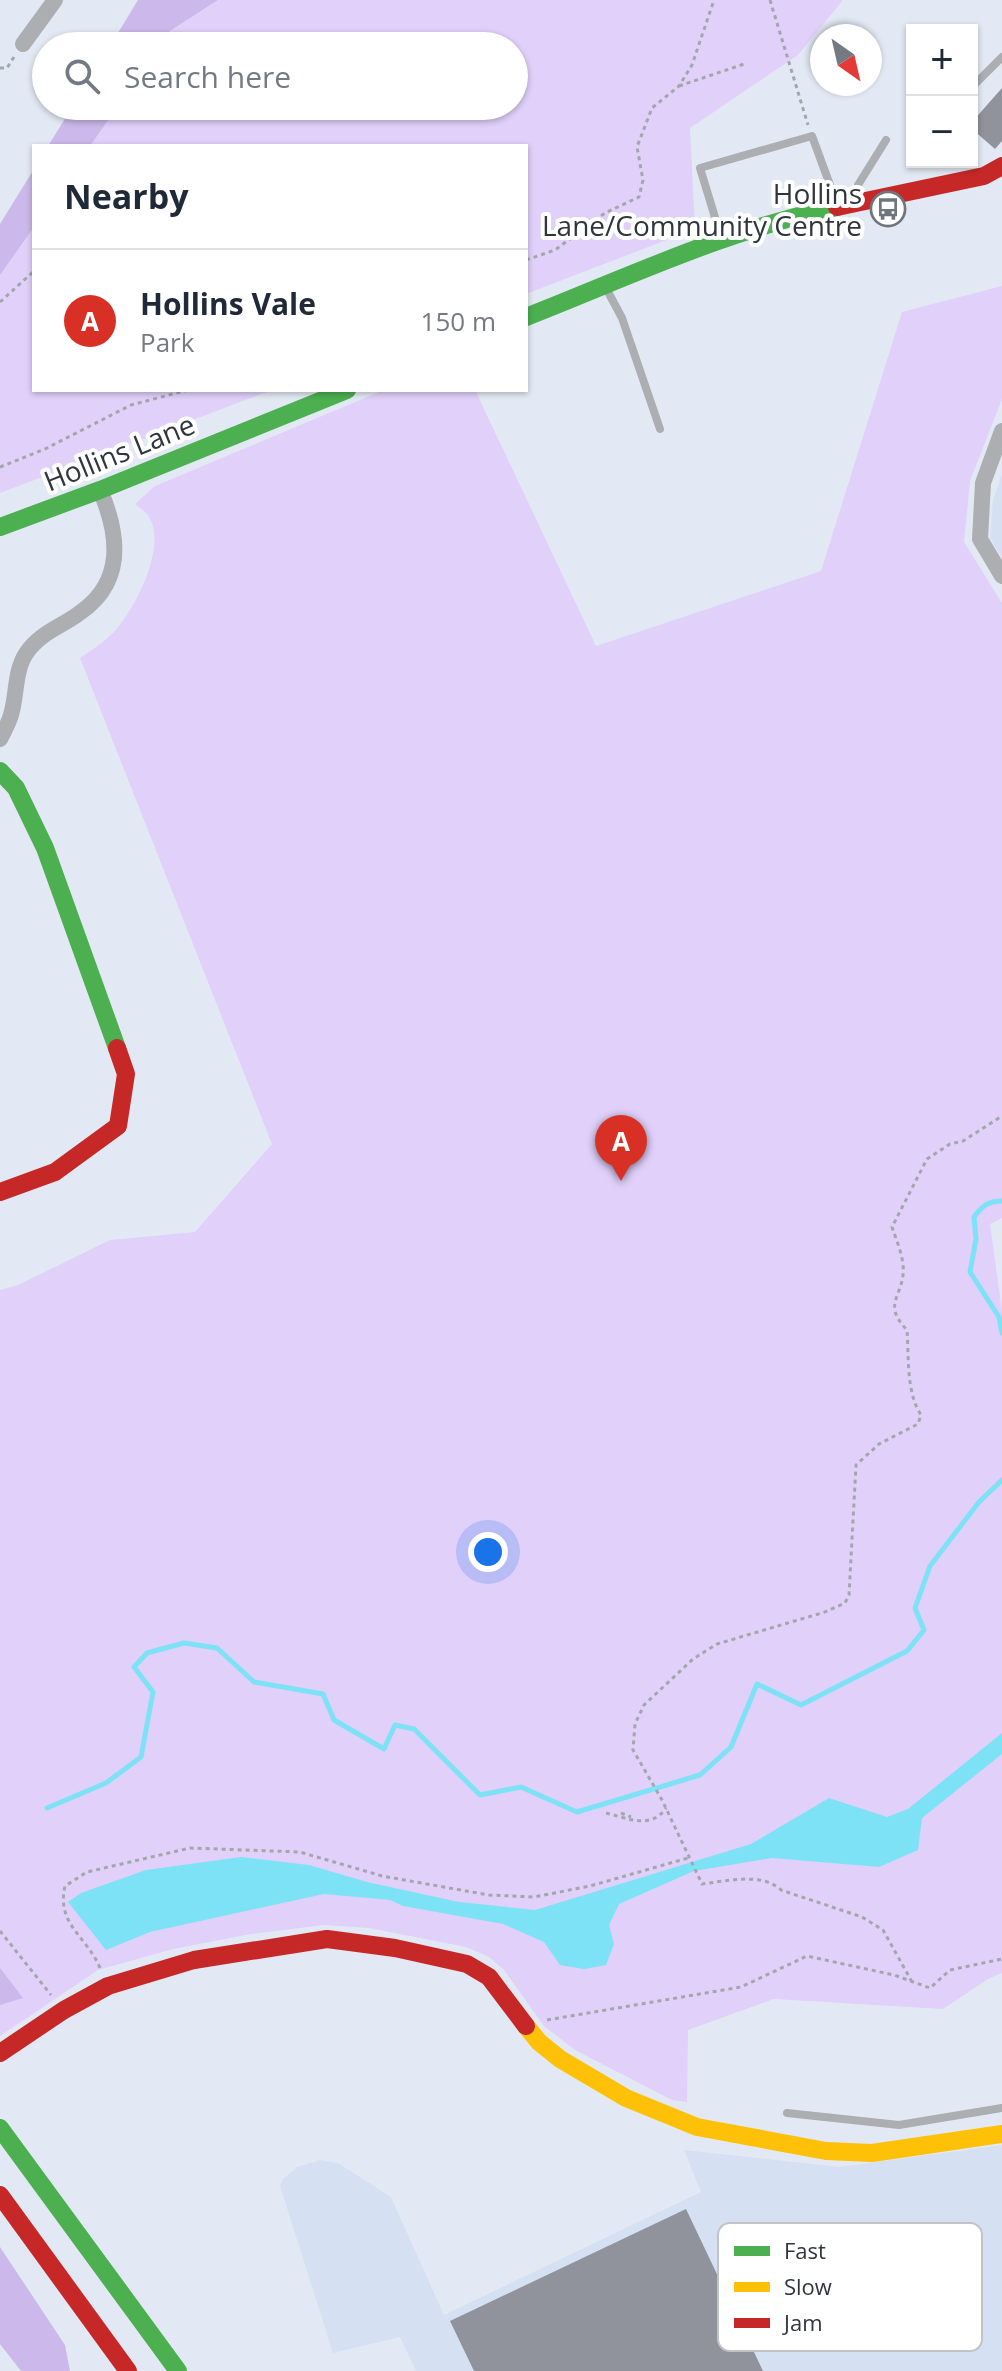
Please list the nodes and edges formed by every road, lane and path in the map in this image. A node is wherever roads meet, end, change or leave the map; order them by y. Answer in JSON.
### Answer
{"nodes":[{"id":1,"x":55,"y":0,"type":"edge"},
{"id":2,"x":714,"y":0,"type":"edge"},
{"id":3,"x":770,"y":0,"type":"edge"},
{"id":4,"x":23,"y":44,"type":"dead end"},
{"id":5,"x":1002,"y":57,"type":"edge"},
{"id":6,"x":747,"y":63,"type":"dead end"},
{"id":7,"x":978,"y":81,"type":"edge"},
{"id":8,"x":679,"y":86,"type":"junction"},
{"id":9,"x":812,"y":136,"type":"junction"},
{"id":10,"x":886,"y":140,"type":"dead end"},
{"id":11,"x":1002,"y":166,"type":"edge"},
{"id":12,"x":860,"y":201,"type":"junction"},
{"id":13,"x":837,"y":205,"type":"junction"},
{"id":14,"x":722,"y":240,"type":"junction"},
{"id":15,"x":528,"y":259,"type":"edge"},
{"id":16,"x":32,"y":273,"type":"edge"},
{"id":17,"x":605,"y":285,"type":"junction"},
{"id":18,"x":0,"y":302,"type":"edge"},
{"id":19,"x":528,"y":316,"type":"edge"},
{"id":20,"x":180,"y":392,"type":"edge"},
{"id":21,"x":342,"y":392,"type":"edge"},
{"id":22,"x":660,"y":429,"type":"dead end"},
{"id":23,"x":1002,"y":431,"type":"edge"},
{"id":24,"x":0,"y":467,"type":"edge"},
{"id":25,"x":100,"y":490,"type":"junction"},
{"id":26,"x":0,"y":527,"type":"edge"},
{"id":27,"x":1002,"y":576,"type":"edge"},
{"id":28,"x":0,"y":739,"type":"edge"},
{"id":29,"x":0,"y":771,"type":"edge"},
{"id":30,"x":1002,"y":1116,"type":"edge"},
{"id":31,"x":0,"y":1192,"type":"edge"},
{"id":32,"x":666,"y":1808,"type":"junction"},
{"id":33,"x":606,"y":1813,"type":"dead end"},
{"id":34,"x":621,"y":1813,"type":"dead end"},
{"id":35,"x":633,"y":1819,"type":"junction"},
{"id":36,"x":688,"y":1859,"type":"junction"},
{"id":37,"x":0,"y":1931,"type":"edge"},
{"id":38,"x":1002,"y":1959,"type":"edge"},
{"id":39,"x":912,"y":1982,"type":"junction"},
{"id":40,"x":108,"y":1986,"type":"junction"},
{"id":41,"x":64,"y":2010,"type":"junction"},
{"id":42,"x":524,"y":2024,"type":"junction"},
{"id":43,"x":0,"y":2053,"type":"edge"},
{"id":44,"x":1002,"y":2108,"type":"edge"},
{"id":45,"x":787,"y":2113,"type":"dead end"},
{"id":46,"x":0,"y":2128,"type":"edge"},
{"id":47,"x":1002,"y":2134,"type":"edge"},
{"id":48,"x":0,"y":2195,"type":"edge"},
{"id":49,"x":128,"y":2371,"type":"edge"},
{"id":50,"x":178,"y":2371,"type":"edge"}],
"edges":[{"from":1,"to":4,"type":"street"},
{"from":2,"to":8,"type":"path"},
{"from":3,"to":9,"type":"path"},
{"from":5,"to":7,"type":"lane"},
{"from":6,"to":8,"type":"path"},
{"from":8,"to":15,"type":"path"},
{"from":9,"to":13,"type":"lane"},
{"from":9,"to":14,"type":"lane"},
{"from":10,"to":12,"type":"lane"},
{"from":11,"to":12,"type":"main road"},
{"from":12,"to":13,"type":"main road"},
{"from":13,"to":14,"type":"main road"},
{"from":14,"to":17,"type":"main road"},
{"from":16,"to":18,"type":"path"},
{"from":17,"to":19,"type":"main road"},
{"from":17,"to":22,"type":"lane"},
{"from":20,"to":24,"type":"path"},
{"from":21,"to":25,"type":"main road","name":"Hollins Lane"},
{"from":23,"to":27,"type":"street"},
{"from":25,"to":26,"type":"main road","name":"Hollins Lane"},
{"from":25,"to":28,"type":"street"},
{"from":29,"to":31,"type":"main road"},
{"from":30,"to":32,"type":"path"},
{"from":32,"to":35,"type":"path"},
{"from":32,"to":36,"type":"path"},
{"from":33,"to":35,"type":"path"},
{"from":34,"to":35,"type":"path"},
{"from":36,"to":39,"type":"path"},
{"from":36,"to":40,"type":"path"},
{"from":37,"to":41,"type":"path"},
{"from":38,"to":39,"type":"path"},
{"from":39,"to":42,"type":"path"},
{"from":40,"to":41,"type":"main road"},
{"from":40,"to":42,"type":"main road"},
{"from":41,"to":43,"type":"main road"},
{"from":42,"to":47,"type":"main road"},
{"from":44,"to":45,"type":"lane"},
{"from":46,"to":50,"type":"main road"},
{"from":48,"to":49,"type":"main road"}]}
